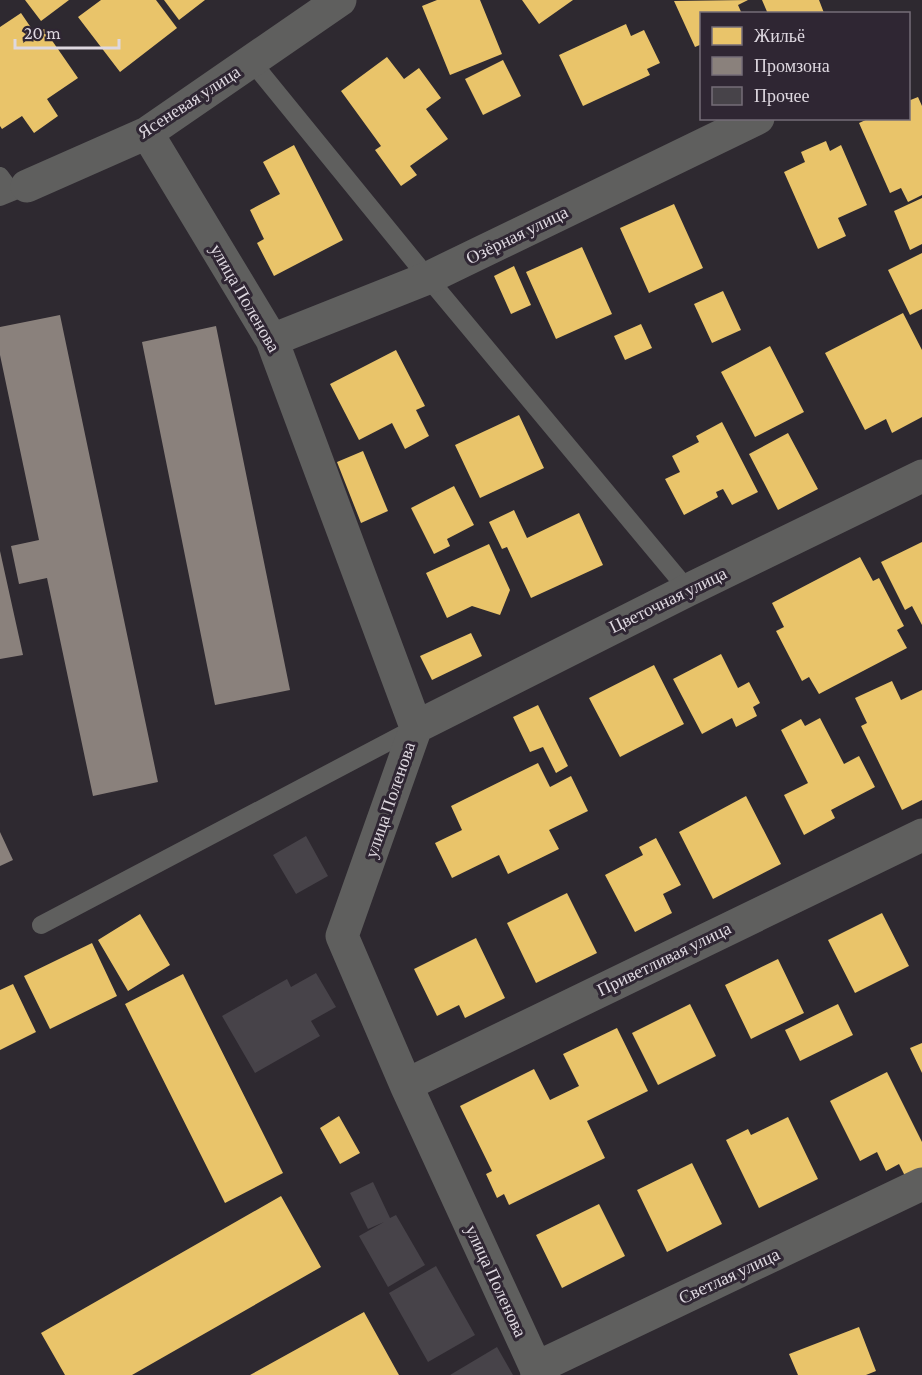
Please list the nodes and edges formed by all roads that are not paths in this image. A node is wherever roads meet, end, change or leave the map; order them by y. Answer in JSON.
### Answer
{"nodes":[{"id":1,"x":340,"y":0,"type":"edge"},
{"id":2,"x":252,"y":62,"type":"junction"},
{"id":3,"x":754,"y":120,"type":"edge"},
{"id":4,"x":147,"y":133,"type":"junction"},
{"id":5,"x":9,"y":188,"type":"edge"},
{"id":6,"x":428,"y":278,"type":"junction"},
{"id":7,"x":272,"y":340,"type":"junction"},
{"id":8,"x":922,"y":476,"type":"edge"},
{"id":9,"x":688,"y":590,"type":"junction"},
{"id":10,"x":416,"y":727,"type":"junction"},
{"id":11,"x":922,"y":835,"type":"edge"},
{"id":12,"x":41,"y":925,"type":"dead end"},
{"id":13,"x":406,"y":1085,"type":"junction"},
{"id":14,"x":922,"y":1184,"type":"edge"},
{"id":15,"x":536,"y":1371,"type":"edge"}],
"edges":[{"from":1,"to":2,"type":"street","name":"Ясеневая улица"},
{"from":2,"to":4,"type":"street","name":"Ясеневая улица"},
{"from":2,"to":6,"type":"lane"},
{"from":3,"to":6,"type":"street","name":"Озёрная улица"},
{"from":4,"to":5,"type":"street","name":"Ясеневая улица"},
{"from":4,"to":7,"type":"street","name":"улица Поленова"},
{"from":6,"to":7,"type":"street","name":"Озёрная улица"},
{"from":6,"to":9,"type":"lane"},
{"from":7,"to":10,"type":"street","name":"улица Поленова"},
{"from":8,"to":9,"type":"street","name":"Цветочная улица"},
{"from":9,"to":10,"type":"street","name":"Цветочная улица"},
{"from":10,"to":12,"type":"lane"},
{"from":10,"to":13,"type":"street","name":"улица Поленова"},
{"from":11,"to":13,"type":"street","name":"Приветливая улица"},
{"from":13,"to":15,"type":"street","name":"улица Поленова"},
{"from":14,"to":15,"type":"street","name":"Светлая улица"}]}
